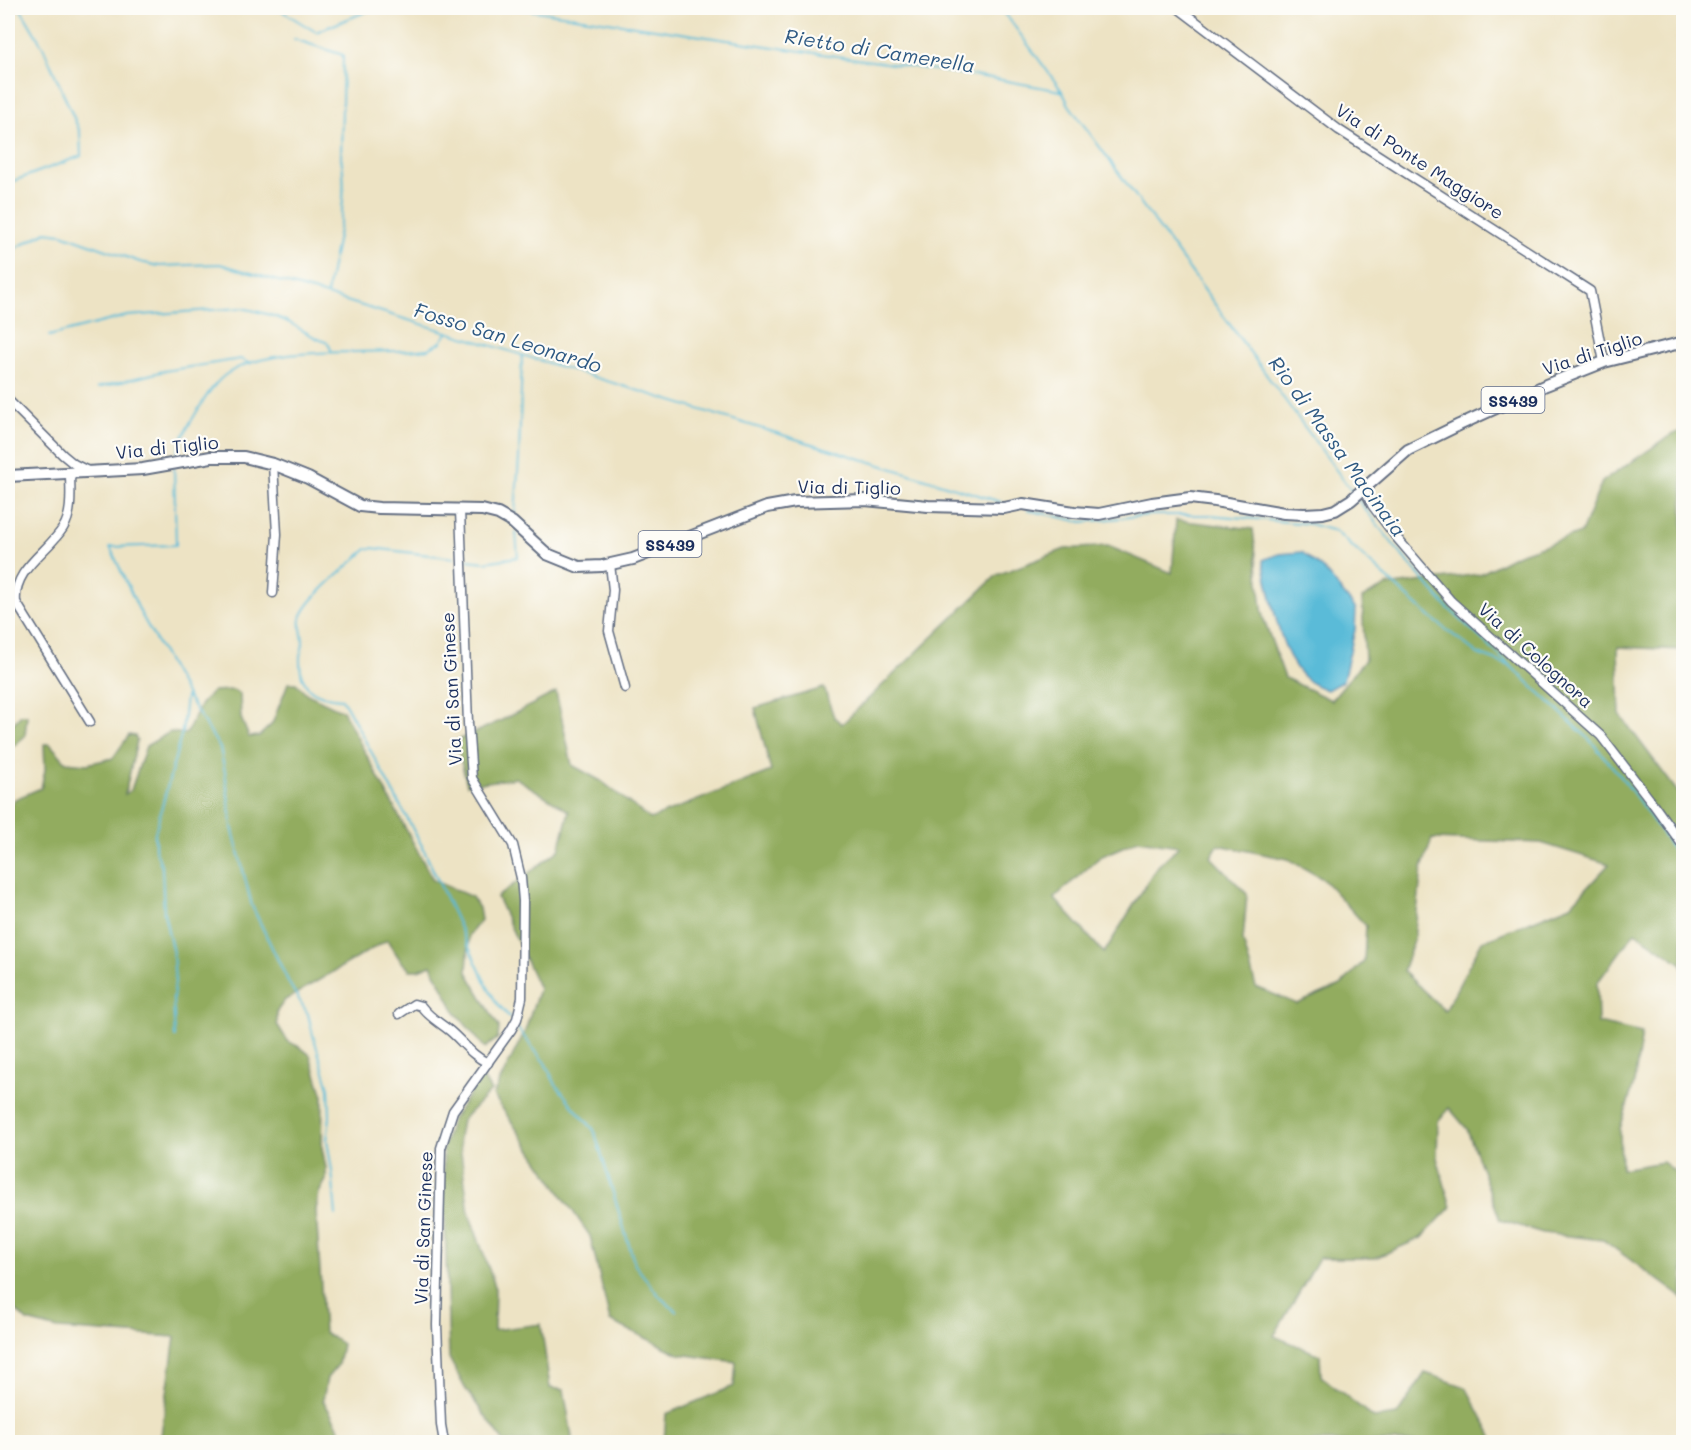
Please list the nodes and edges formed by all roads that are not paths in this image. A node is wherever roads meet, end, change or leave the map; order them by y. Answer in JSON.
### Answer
{"nodes":[{"id":1,"x":1178,"y":8,"type":"edge"},
{"id":2,"x":1683,"y":342,"type":"edge"},
{"id":3,"x":1604,"y":362,"type":"junction"},
{"id":4,"x":8,"y":400,"type":"edge"},
{"id":5,"x":273,"y":464,"type":"junction"},
{"id":6,"x":70,"y":472,"type":"junction"},
{"id":7,"x":88,"y":472,"type":"junction"},
{"id":8,"x":8,"y":476,"type":"edge"},
{"id":9,"x":1362,"y":491,"type":"junction"},
{"id":10,"x":460,"y":510,"type":"junction"},
{"id":11,"x":610,"y":564,"type":"junction"},
{"id":12,"x":273,"y":593,"type":"dead end"},
{"id":13,"x":625,"y":688,"type":"dead end"},
{"id":14,"x":90,"y":722,"type":"dead end"},
{"id":15,"x":1683,"y":847,"type":"edge"},
{"id":16,"x":399,"y":1014,"type":"dead end"},
{"id":17,"x":488,"y":1063,"type":"junction"},
{"id":18,"x":444,"y":1443,"type":"edge"}],
"edges":[{"from":1,"to":3,"type":"street","name":"Via di Ponte Maggiore"},
{"from":2,"to":3,"type":"main road","name":"Via di Tiglio","number":"SS439"},
{"from":3,"to":9,"type":"main road","name":"Via di Tiglio","number":"SS439"},
{"from":4,"to":7,"type":"street"},
{"from":5,"to":7,"type":"main road","name":"Via di Tiglio","number":"SS439"},
{"from":5,"to":10,"type":"main road","name":"Via di Tiglio","number":"SS439"},
{"from":5,"to":12,"type":"street"},
{"from":6,"to":7,"type":"main road","name":"Via di Tiglio","number":"SS439"},
{"from":6,"to":8,"type":"main road","name":"Via di Tiglio","number":"SS439"},
{"from":6,"to":14,"type":"street"},
{"from":9,"to":11,"type":"main road","name":"Via di Tiglio","number":"SS439"},
{"from":9,"to":15,"type":"street","name":"Via di Colognora"},
{"from":10,"to":11,"type":"main road","name":"Via di Tiglio","number":"SS439"},
{"from":10,"to":17,"type":"street","name":"Via di San Ginese"},
{"from":11,"to":13,"type":"street"},
{"from":16,"to":17,"type":"street"},
{"from":17,"to":18,"type":"street","name":"Via di San Ginese"}]}
